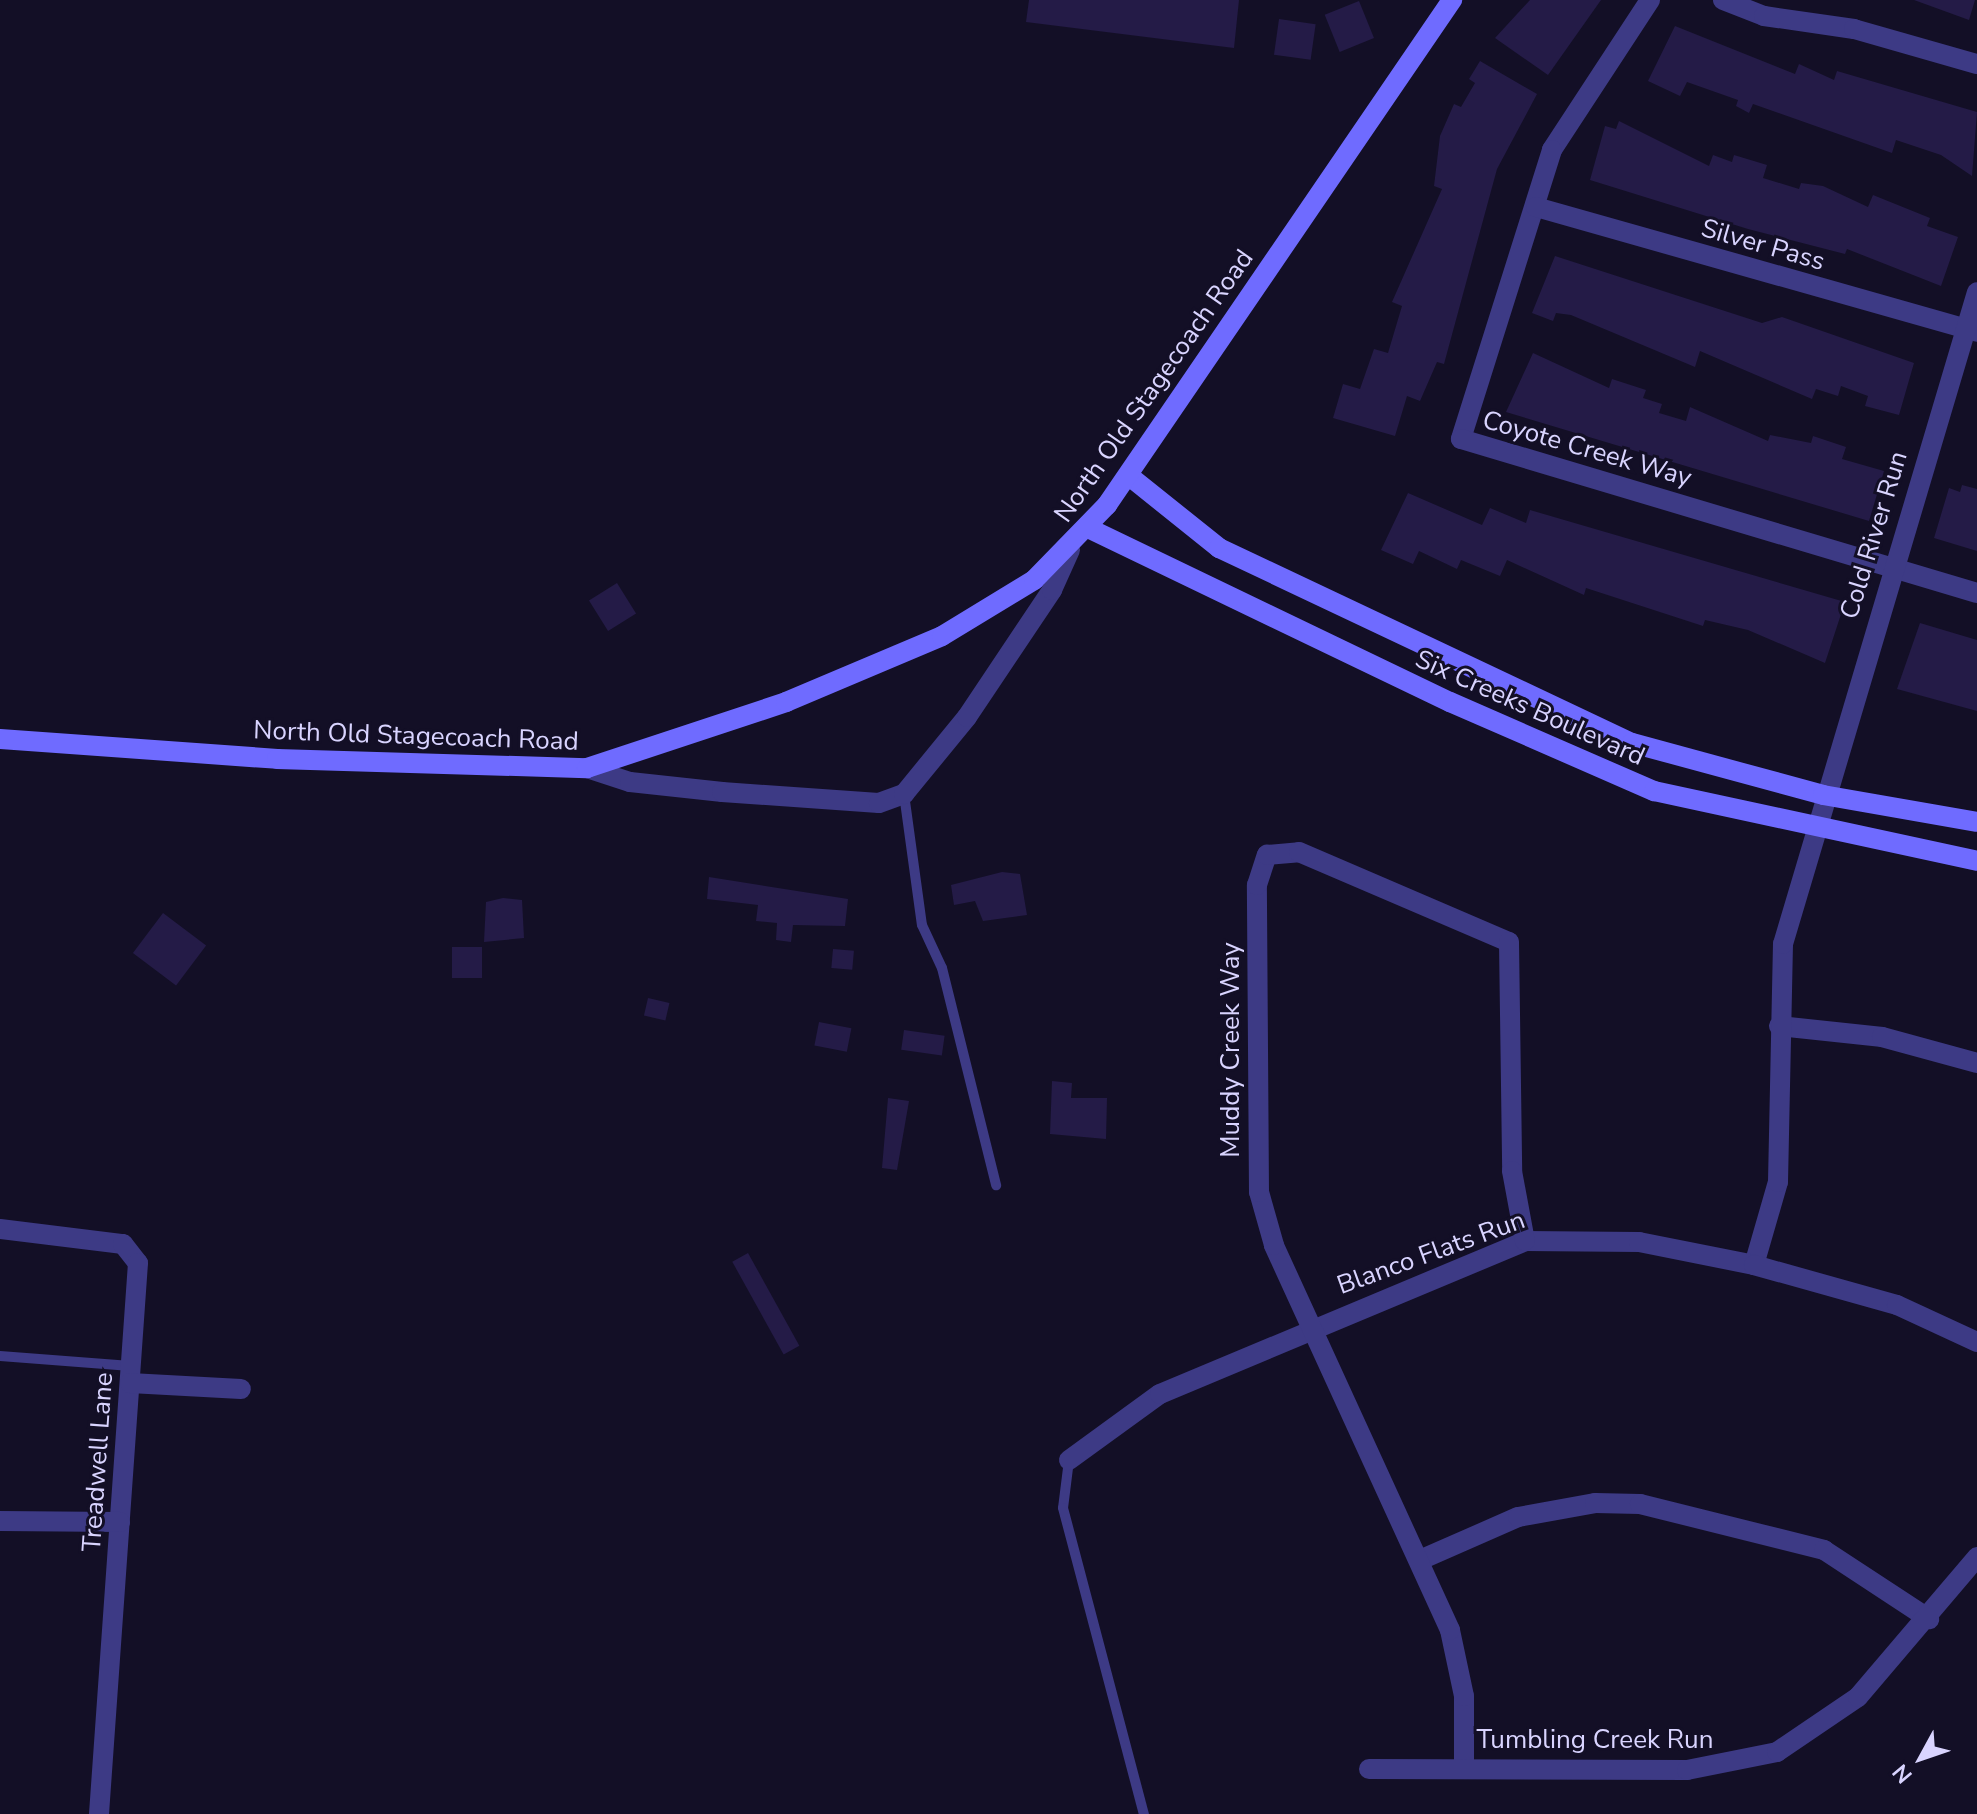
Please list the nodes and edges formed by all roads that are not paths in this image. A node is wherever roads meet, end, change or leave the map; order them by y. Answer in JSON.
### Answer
{"nodes":[{"id":1,"x":1452,"y":0,"type":"edge"},
{"id":2,"x":1650,"y":0,"type":"edge"},
{"id":3,"x":1723,"y":0,"type":"edge"},
{"id":4,"x":1977,"y":64,"type":"edge"},
{"id":5,"x":1536,"y":207,"type":"junction"},
{"id":6,"x":1977,"y":292,"type":"edge"},
{"id":7,"x":1972,"y":331,"type":"edge"},
{"id":8,"x":1128,"y":475,"type":"junction"},
{"id":9,"x":1088,"y":528,"type":"junction"},
{"id":10,"x":1070,"y":550,"type":"junction"},
{"id":11,"x":1891,"y":566,"type":"junction"},
{"id":12,"x":1977,"y":593,"type":"edge"},
{"id":13,"x":0,"y":739,"type":"edge"},
{"id":14,"x":587,"y":768,"type":"junction"},
{"id":15,"x":904,"y":794,"type":"junction"},
{"id":16,"x":1823,"y":795,"type":"junction"},
{"id":17,"x":1977,"y":822,"type":"edge"},
{"id":18,"x":1814,"y":830,"type":"junction"},
{"id":19,"x":1977,"y":861,"type":"edge"},
{"id":20,"x":1779,"y":1026,"type":"junction"},
{"id":21,"x":1977,"y":1063,"type":"edge"},
{"id":22,"x":996,"y":1185,"type":"dead end"},
{"id":23,"x":0,"y":1229,"type":"edge"},
{"id":24,"x":1525,"y":1241,"type":"junction"},
{"id":25,"x":1754,"y":1265,"type":"junction"},
{"id":26,"x":1310,"y":1325,"type":"junction"},
{"id":27,"x":1977,"y":1342,"type":"edge"},
{"id":28,"x":0,"y":1356,"type":"edge"},
{"id":29,"x":130,"y":1375,"type":"junction"},
{"id":30,"x":241,"y":1389,"type":"dead end"},
{"id":31,"x":1069,"y":1460,"type":"joint"},
{"id":32,"x":0,"y":1521,"type":"edge"},
{"id":33,"x":120,"y":1522,"type":"junction"},
{"id":34,"x":1977,"y":1557,"type":"edge"},
{"id":35,"x":1420,"y":1560,"type":"junction"},
{"id":36,"x":1929,"y":1619,"type":"junction"},
{"id":37,"x":1464,"y":1766,"type":"junction"},
{"id":38,"x":1369,"y":1769,"type":"dead end"},
{"id":39,"x":99,"y":1814,"type":"edge"},
{"id":40,"x":1144,"y":1814,"type":"edge"}],
"edges":[{"from":1,"to":8,"type":"street","name":"North Old Stagecoach Road"},
{"from":2,"to":5,"type":"street","name":"Coyote Creek Way"},
{"from":3,"to":4,"type":"street"},
{"from":5,"to":7,"type":"street","name":"Silver Pass"},
{"from":5,"to":11,"type":"street","name":"Coyote Creek Way"},
{"from":6,"to":7,"type":"street","name":"Cold River Run"},
{"from":7,"to":11,"type":"street","name":"Cold River Run"},
{"from":8,"to":9,"type":"street","name":"North Old Stagecoach Road"},
{"from":8,"to":16,"type":"street","name":"Six Creeks Boulevard"},
{"from":9,"to":10,"type":"street","name":"North Old Stagecoach Road"},
{"from":9,"to":18,"type":"street","name":"Six Creeks Boulevard"},
{"from":10,"to":14,"type":"street","name":"North Old Stagecoach Road"},
{"from":10,"to":15,"type":"street"},
{"from":11,"to":12,"type":"street","name":"Coyote Creek Way"},
{"from":11,"to":16,"type":"street","name":"Cold River Run"},
{"from":13,"to":14,"type":"street","name":"North Old Stagecoach Road"},
{"from":14,"to":15,"type":"street"},
{"from":15,"to":22,"type":"lane"},
{"from":16,"to":17,"type":"street","name":"Six Creeks Boulevard"},
{"from":16,"to":18,"type":"street","name":"Cold River Run"},
{"from":18,"to":19,"type":"street","name":"Six Creeks Boulevard"},
{"from":18,"to":20,"type":"street","name":"Cold River Run"},
{"from":20,"to":21,"type":"street"},
{"from":20,"to":25,"type":"street","name":"Cold River Run"},
{"from":23,"to":29,"type":"street","name":"Treadwell Lane"},
{"from":24,"to":25,"type":"street","name":"Blanco Flats Run"},
{"from":24,"to":26,"type":"street","name":"Blanco Flats Run"},
{"from":24,"to":26,"type":"street","name":"Muddy Creek Way"},
{"from":25,"to":27,"type":"street","name":"Blanco Flats Run"},
{"from":26,"to":31,"type":"street","name":"Blanco Flats Run"},
{"from":26,"to":35,"type":"street","name":"Muddy Creek Way"},
{"from":28,"to":29,"type":"lane"},
{"from":29,"to":30,"type":"street"},
{"from":29,"to":33,"type":"street","name":"Treadwell Lane"},
{"from":31,"to":40,"type":"lane"},
{"from":32,"to":33,"type":"street"},
{"from":33,"to":39,"type":"street","name":"Treadwell Lane"},
{"from":34,"to":36,"type":"street","name":"Tumbling Creek Run"},
{"from":35,"to":36,"type":"street"},
{"from":35,"to":37,"type":"street","name":"Muddy Creek Way"},
{"from":36,"to":37,"type":"street","name":"Tumbling Creek Run"},
{"from":37,"to":38,"type":"street","name":"Tumbling Creek Run"}]}
